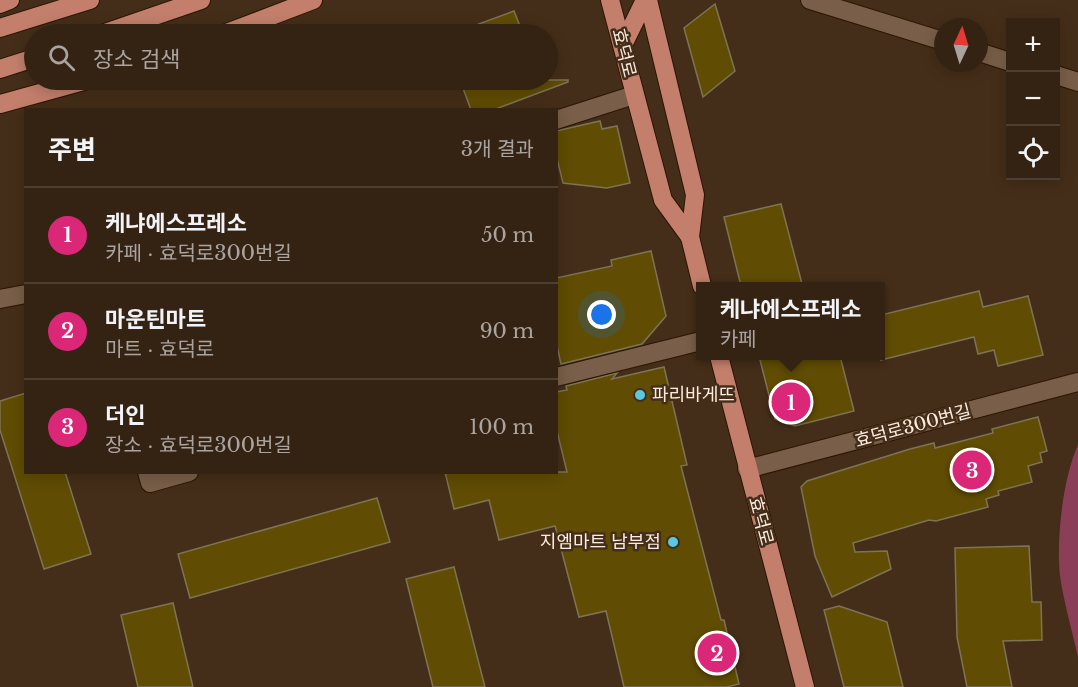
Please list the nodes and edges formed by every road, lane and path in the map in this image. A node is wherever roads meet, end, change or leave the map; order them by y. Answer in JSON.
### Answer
{"nodes":[{"id":1,"x":10,"y":0,"type":"edge"},
{"id":2,"x":90,"y":0,"type":"edge"},
{"id":3,"x":201,"y":0,"type":"edge"},
{"id":4,"x":313,"y":0,"type":"edge"},
{"id":5,"x":610,"y":0,"type":"edge"},
{"id":6,"x":647,"y":0,"type":"edge"},
{"id":7,"x":810,"y":0,"type":"edge"},
{"id":8,"x":0,"y":4,"type":"edge"},
{"id":9,"x":131,"y":24,"type":"edge"},
{"id":10,"x":250,"y":24,"type":"edge"},
{"id":11,"x":0,"y":28,"type":"edge"},
{"id":12,"x":934,"y":38,"type":"edge"},
{"id":13,"x":623,"y":45,"type":"junction"},
{"id":14,"x":988,"y":55,"type":"edge"},
{"id":15,"x":1006,"y":60,"type":"edge"},
{"id":16,"x":24,"y":61,"type":"edge"},
{"id":17,"x":0,"y":69,"type":"edge"},
{"id":18,"x":1060,"y":76,"type":"edge"},
{"id":19,"x":1078,"y":82,"type":"edge"},
{"id":20,"x":51,"y":90,"type":"edge"},
{"id":21,"x":634,"y":95,"type":"junction"},
{"id":22,"x":0,"y":104,"type":"edge"},
{"id":23,"x":558,"y":119,"type":"edge"},
{"id":24,"x":690,"y":237,"type":"junction"},
{"id":25,"x":701,"y":282,"type":"edge"},
{"id":26,"x":24,"y":294,"type":"edge"},
{"id":27,"x":0,"y":299,"type":"edge"},
{"id":28,"x":696,"y":342,"type":"edge"},
{"id":29,"x":720,"y":360,"type":"edge"},
{"id":30,"x":558,"y":377,"type":"edge"},
{"id":31,"x":1078,"y":382,"type":"edge"},
{"id":32,"x":747,"y":469,"type":"junction"},
{"id":33,"x":148,"y":474,"type":"edge"},
{"id":34,"x":182,"y":474,"type":"edge"},
{"id":35,"x":805,"y":687,"type":"edge"}],
"edges":[{"from":1,"to":8,"type":"main road"},
{"from":2,"to":11,"type":"main road"},
{"from":3,"to":9,"type":"main road"},
{"from":4,"to":10,"type":"main road"},
{"from":5,"to":13,"type":"main road","name":"효덕로"},
{"from":6,"to":13,"type":"main road"},
{"from":6,"to":24,"type":"main road","name":"효덕로"},
{"from":7,"to":12,"type":"street"},
{"from":13,"to":21,"type":"main road","name":"효덕로"},
{"from":14,"to":15,"type":"street"},
{"from":16,"to":17,"type":"main road"},
{"from":18,"to":19,"type":"street"},
{"from":20,"to":22,"type":"main road"},
{"from":21,"to":23,"type":"street"},
{"from":21,"to":24,"type":"main road","name":"효덕로"},
{"from":24,"to":25,"type":"main road","name":"효덕로"},
{"from":26,"to":27,"type":"street"},
{"from":28,"to":30,"type":"street"},
{"from":29,"to":32,"type":"main road","name":"효덕로"},
{"from":31,"to":32,"type":"street","name":"효덕로300번길"},
{"from":32,"to":35,"type":"main road","name":"효덕로"},
{"from":33,"to":34,"type":"street"}]}
